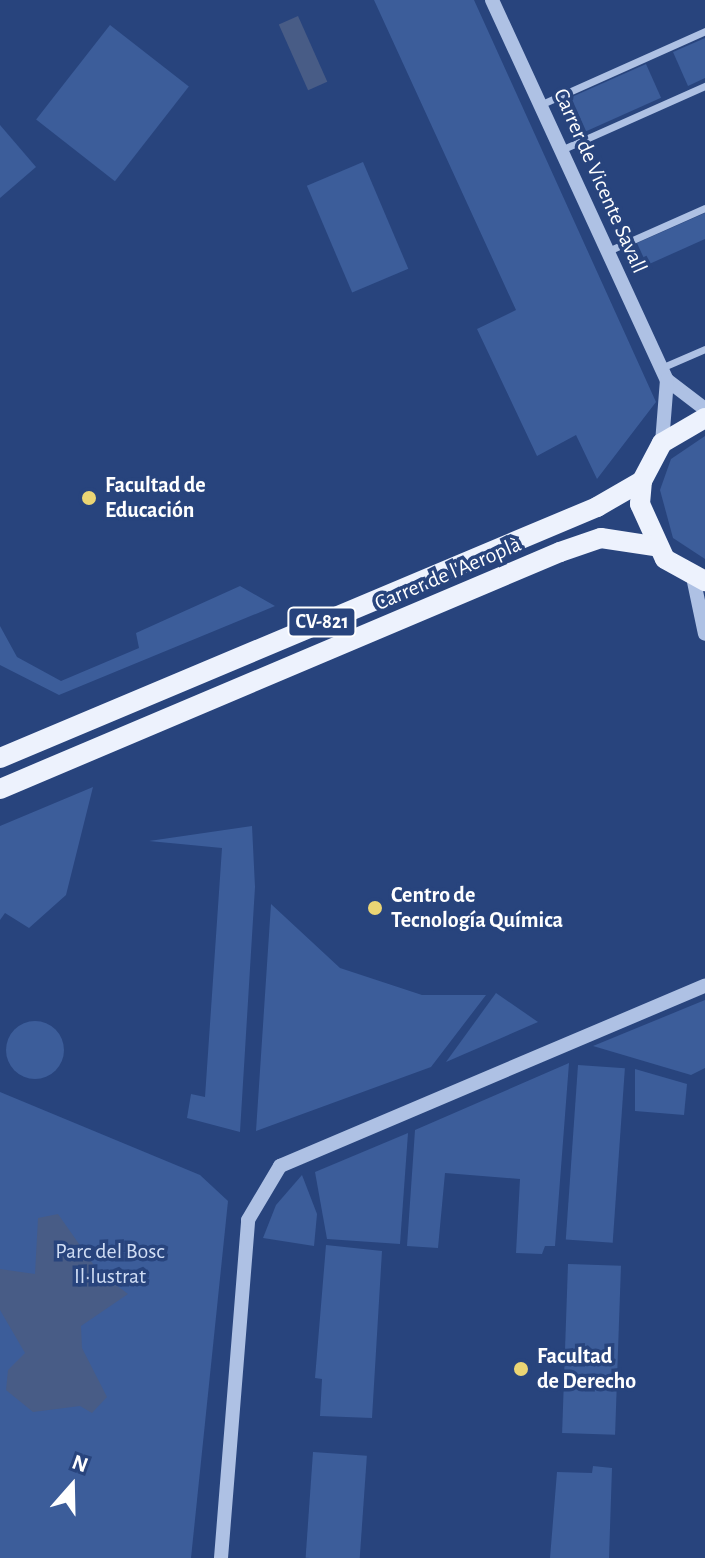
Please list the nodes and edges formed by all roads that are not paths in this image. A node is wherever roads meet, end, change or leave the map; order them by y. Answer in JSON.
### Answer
{"nodes":[{"id":1,"x":494,"y":1,"type":"edge"},
{"id":2,"x":705,"y":31,"type":"edge"},
{"id":3,"x":705,"y":86,"type":"edge"},
{"id":4,"x":542,"y":104,"type":"junction"},
{"id":5,"x":561,"y":150,"type":"junction"},
{"id":6,"x":705,"y":208,"type":"edge"},
{"id":7,"x":607,"y":251,"type":"junction"},
{"id":8,"x":705,"y":349,"type":"edge"},
{"id":9,"x":664,"y":374,"type":"junction"},
{"id":10,"x":705,"y":409,"type":"edge"},
{"id":11,"x":705,"y":418,"type":"edge"},
{"id":12,"x":662,"y":443,"type":"junction"},
{"id":13,"x":642,"y":481,"type":"junction"},
{"id":14,"x":654,"y":546,"type":"junction"},
{"id":15,"x":699,"y":579,"type":"edge"},
{"id":16,"x":705,"y":634,"type":"edge"},
{"id":17,"x":0,"y":758,"type":"edge"},
{"id":18,"x":0,"y":789,"type":"edge"},
{"id":19,"x":705,"y":986,"type":"edge"},
{"id":20,"x":221,"y":1558,"type":"edge"}],
"edges":[{"from":1,"to":4,"type":"street","name":"Carrer de Vicente Savall"},
{"from":2,"to":4,"type":"street"},
{"from":3,"to":5,"type":"street"},
{"from":4,"to":5,"type":"street","name":"Carrer de Vicente Savall"},
{"from":5,"to":7,"type":"street","name":"Carrer de Vicente Savall"},
{"from":6,"to":7,"type":"street"},
{"from":7,"to":9,"type":"street","name":"Carrer de Vicente Savall"},
{"from":8,"to":9,"type":"street"},
{"from":9,"to":10,"type":"street"},
{"from":9,"to":12,"type":"street"},
{"from":11,"to":12,"type":"main road"},
{"from":12,"to":13,"type":"main road"},
{"from":13,"to":14,"type":"main road"},
{"from":13,"to":17,"type":"main road","name":"Carrer de l'Aeroplà","number":"CV-821"},
{"from":14,"to":15,"type":"main road","number":"CV-821"},
{"from":14,"to":18,"type":"main road","name":"Carrer de l'Aeroplà","number":"CV-821"},
{"from":15,"to":16,"type":"street"},
{"from":19,"to":20,"type":"street"}]}
